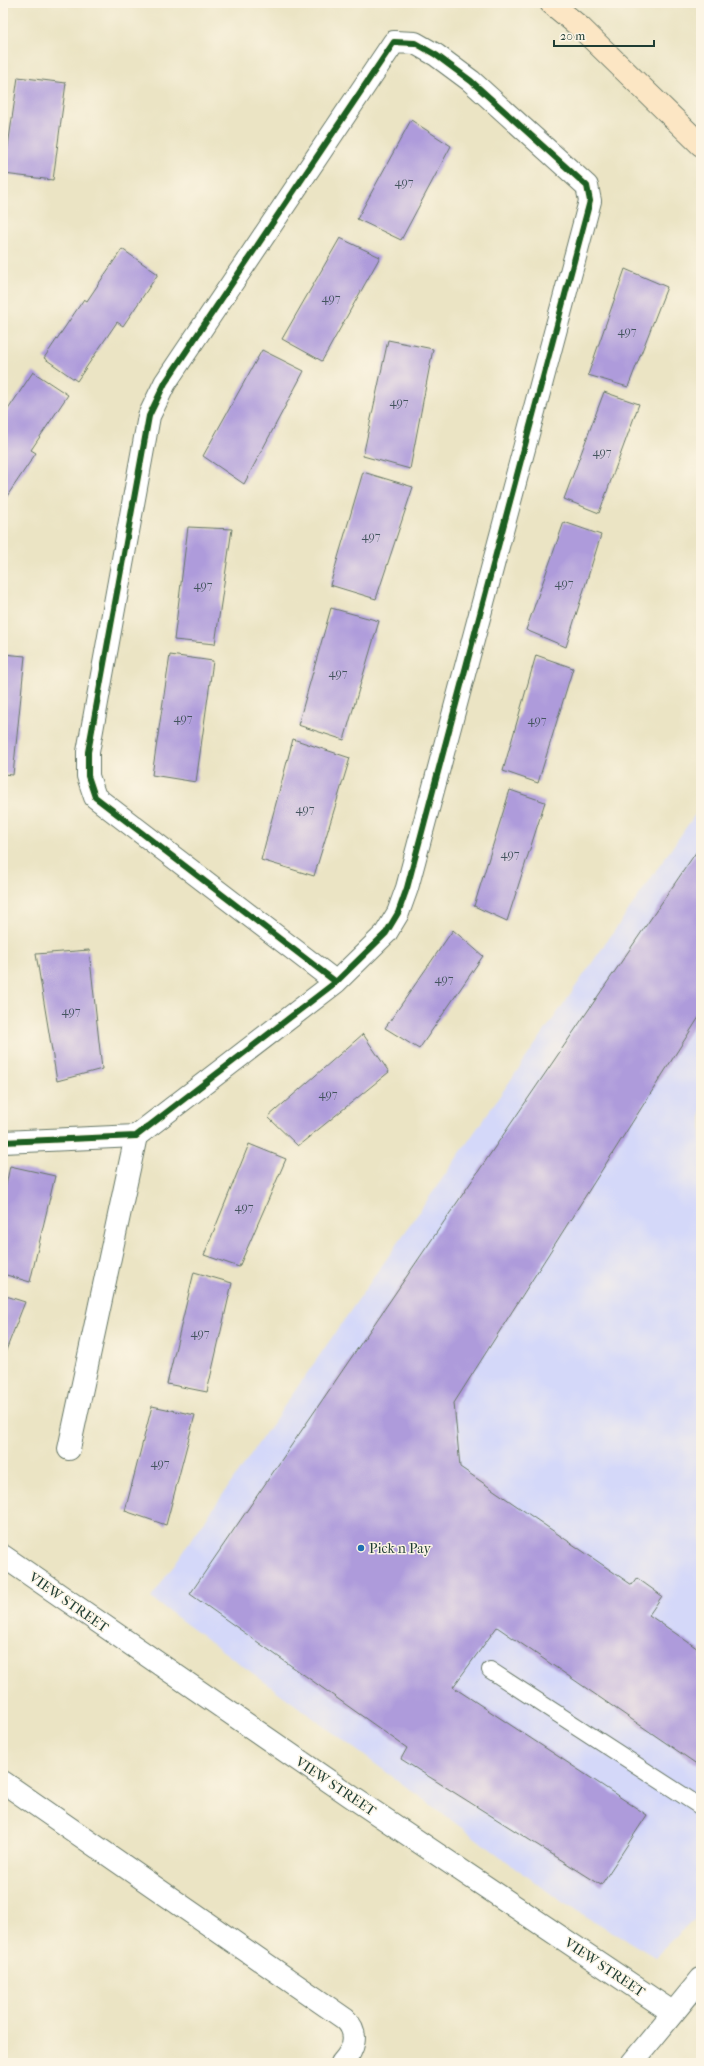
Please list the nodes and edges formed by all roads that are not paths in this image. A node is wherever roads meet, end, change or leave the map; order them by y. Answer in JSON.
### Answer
{"nodes":[{"id":1,"x":551,"y":3,"type":"edge"},
{"id":2,"x":701,"y":145,"type":"edge"},
{"id":3,"x":336,"y":982,"type":"junction"},
{"id":4,"x":136,"y":1136,"type":"junction"},
{"id":5,"x":3,"y":1142,"type":"edge"},
{"id":6,"x":69,"y":1449,"type":"dead end"},
{"id":7,"x":3,"y":1556,"type":"edge"},
{"id":8,"x":490,"y":1670,"type":"dead end"},
{"id":9,"x":3,"y":1782,"type":"edge"},
{"id":10,"x":701,"y":1807,"type":"edge"},
{"id":11,"x":701,"y":1979,"type":"edge"},
{"id":12,"x":672,"y":2012,"type":"junction"},
{"id":13,"x":342,"y":2063,"type":"edge"},
{"id":14,"x":632,"y":2063,"type":"edge"}],
"edges":[{"from":1,"to":2,"type":"main road"},
{"from":3,"to":3,"type":"street"},
{"from":3,"to":4,"type":"street"},
{"from":4,"to":5,"type":"street"},
{"from":4,"to":6,"type":"street"},
{"from":7,"to":12,"type":"street","name":"VIEW STREET"},
{"from":8,"to":10,"type":"lane"},
{"from":9,"to":13,"type":"street"},
{"from":11,"to":12,"type":"street"},
{"from":12,"to":14,"type":"street"}]}
